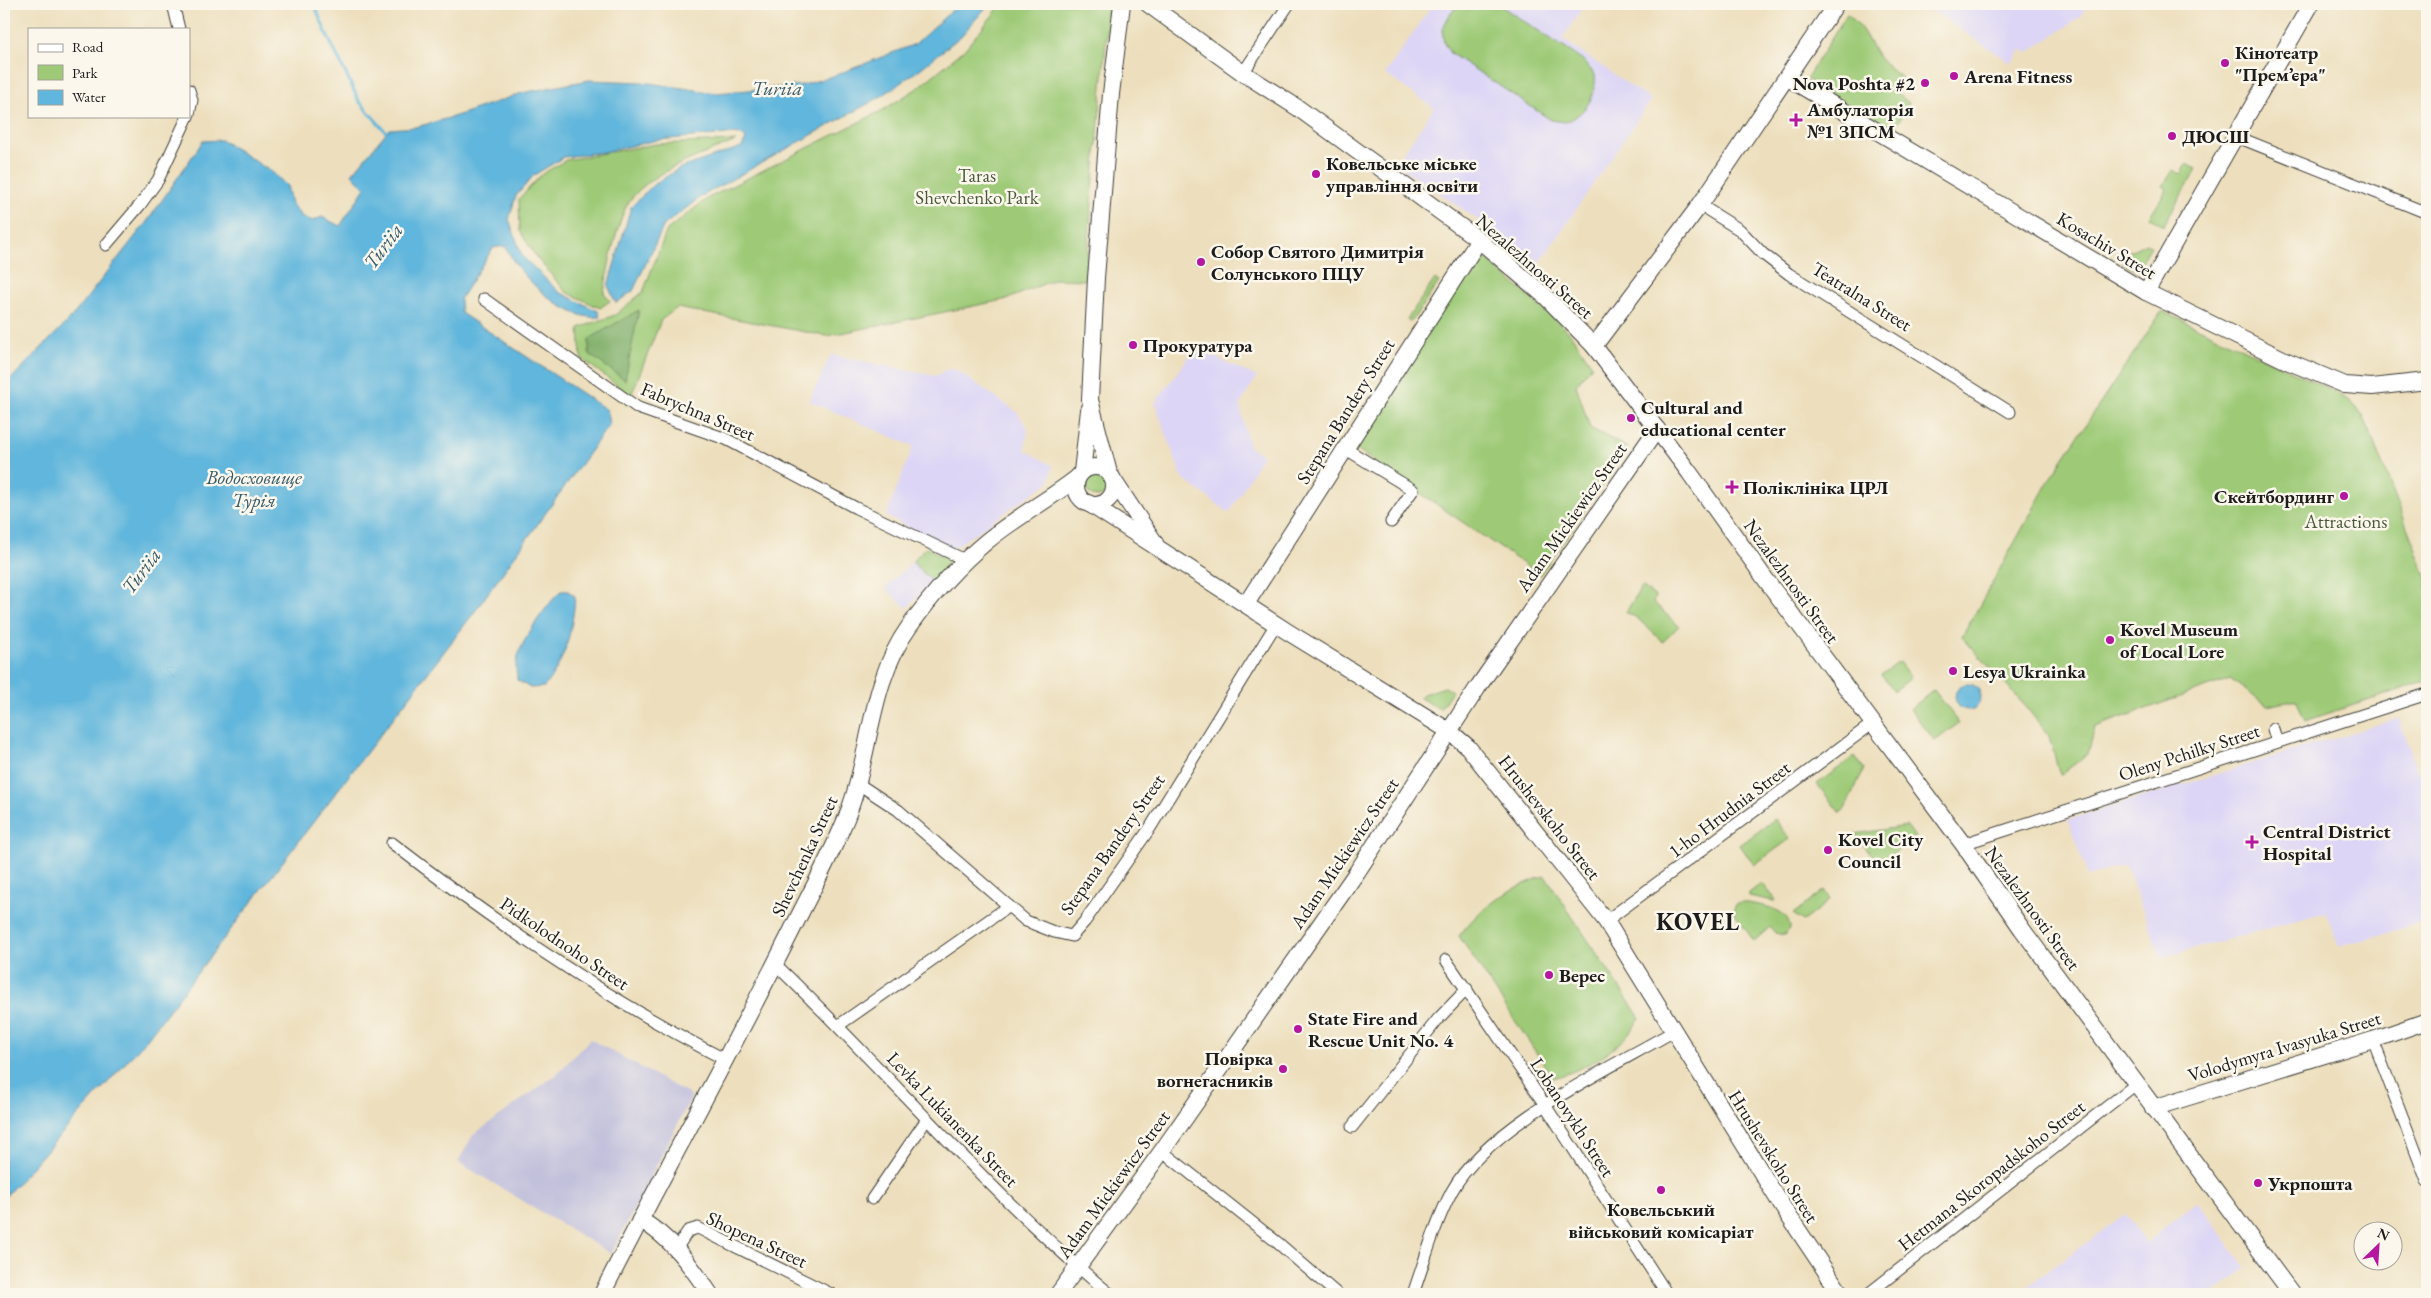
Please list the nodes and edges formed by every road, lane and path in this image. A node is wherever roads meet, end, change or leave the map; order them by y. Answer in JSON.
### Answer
{"nodes":[{"id":1,"x":173,"y":4,"type":"edge"},
{"id":2,"x":1122,"y":4,"type":"edge"},
{"id":3,"x":1148,"y":4,"type":"edge"},
{"id":4,"x":1290,"y":4,"type":"edge"},
{"id":5,"x":1835,"y":4,"type":"edge"},
{"id":6,"x":2311,"y":4,"type":"edge"},
{"id":7,"x":179,"y":28,"type":"edge"},
{"id":8,"x":1243,"y":73,"type":"junction"},
{"id":9,"x":1788,"y":78,"type":"junction"},
{"id":10,"x":190,"y":93,"type":"edge"},
{"id":11,"x":190,"y":108,"type":"edge"},
{"id":12,"x":187,"y":118,"type":"edge"},
{"id":13,"x":2235,"y":136,"type":"junction"},
{"id":14,"x":1700,"y":204,"type":"junction"},
{"id":15,"x":2427,"y":213,"type":"edge"},
{"id":16,"x":1479,"y":240,"type":"junction"},
{"id":17,"x":106,"y":245,"type":"dead end"},
{"id":18,"x":2146,"y":292,"type":"junction"},
{"id":19,"x":484,"y":299,"type":"dead end"},
{"id":20,"x":1594,"y":346,"type":"junction"},
{"id":21,"x":2427,"y":381,"type":"edge"},
{"id":22,"x":1090,"y":400,"type":"junction"},
{"id":23,"x":2010,"y":412,"type":"dead end"},
{"id":24,"x":1657,"y":429,"type":"junction"},
{"id":25,"x":1346,"y":449,"type":"junction"},
{"id":26,"x":1080,"y":475,"type":"junction"},
{"id":27,"x":1110,"y":476,"type":"junction"},
{"id":28,"x":1050,"y":499,"type":"junction"},
{"id":29,"x":1085,"y":502,"type":"junction"},
{"id":30,"x":1391,"y":522,"type":"dead end"},
{"id":31,"x":1159,"y":548,"type":"junction"},
{"id":32,"x":965,"y":560,"type":"junction"},
{"id":33,"x":1246,"y":604,"type":"junction"},
{"id":34,"x":1276,"y":624,"type":"junction"},
{"id":35,"x":2427,"y":694,"type":"edge"},
{"id":36,"x":1872,"y":724,"type":"junction"},
{"id":37,"x":2273,"y":729,"type":"dead end"},
{"id":38,"x":1449,"y":731,"type":"junction"},
{"id":39,"x":2277,"y":742,"type":"junction"},
{"id":40,"x":857,"y":783,"type":"junction"},
{"id":41,"x":392,"y":843,"type":"dead end"},
{"id":42,"x":1963,"y":844,"type":"junction"},
{"id":43,"x":1009,"y":906,"type":"junction"},
{"id":44,"x":1606,"y":921,"type":"junction"},
{"id":45,"x":1446,"y":960,"type":"dead end"},
{"id":46,"x":775,"y":964,"type":"junction"},
{"id":47,"x":1466,"y":989,"type":"junction"},
{"id":48,"x":2427,"y":1020,"type":"edge"},
{"id":49,"x":839,"y":1025,"type":"junction"},
{"id":50,"x":1674,"y":1031,"type":"junction"},
{"id":51,"x":2373,"y":1040,"type":"junction"},
{"id":52,"x":726,"y":1060,"type":"junction"},
{"id":53,"x":2136,"y":1084,"type":"junction"},
{"id":54,"x":1546,"y":1105,"type":"junction"},
{"id":55,"x":2153,"y":1108,"type":"junction"},
{"id":56,"x":927,"y":1119,"type":"junction"},
{"id":57,"x":1352,"y":1126,"type":"dead end"},
{"id":58,"x":1162,"y":1151,"type":"junction"},
{"id":59,"x":2427,"y":1181,"type":"edge"},
{"id":60,"x":872,"y":1199,"type":"dead end"},
{"id":61,"x":640,"y":1220,"type":"junction"},
{"id":62,"x":676,"y":1249,"type":"junction"},
{"id":63,"x":1077,"y":1267,"type":"junction"},
{"id":64,"x":602,"y":1294,"type":"edge"},
{"id":65,"x":710,"y":1294,"type":"edge"},
{"id":66,"x":831,"y":1294,"type":"edge"},
{"id":67,"x":1058,"y":1294,"type":"edge"},
{"id":68,"x":1110,"y":1294,"type":"edge"},
{"id":69,"x":1337,"y":1294,"type":"edge"},
{"id":70,"x":1414,"y":1294,"type":"edge"},
{"id":71,"x":1667,"y":1294,"type":"edge"},
{"id":72,"x":1841,"y":1294,"type":"edge"},
{"id":73,"x":1868,"y":1294,"type":"edge"},
{"id":74,"x":2292,"y":1294,"type":"edge"}],
"edges":[{"from":1,"to":7,"type":"street"},
{"from":2,"to":22,"type":"street"},
{"from":3,"to":8,"type":"street","name":"Nezalezhnosti Street"},
{"from":4,"to":8,"type":"street"},
{"from":5,"to":9,"type":"street"},
{"from":6,"to":13,"type":"street"},
{"from":8,"to":16,"type":"street","name":"Nezalezhnosti Street"},
{"from":9,"to":14,"type":"street"},
{"from":9,"to":18,"type":"street","name":"Kosachiv Street"},
{"from":10,"to":11,"type":"street"},
{"from":12,"to":17,"type":"street"},
{"from":13,"to":15,"type":"street"},
{"from":13,"to":18,"type":"street"},
{"from":14,"to":20,"type":"street"},
{"from":14,"to":23,"type":"street","name":"Teatralna Street"},
{"from":16,"to":20,"type":"street","name":"Nezalezhnosti Street"},
{"from":16,"to":25,"type":"street","name":"Stepana Bandery Street"},
{"from":18,"to":21,"type":"street","name":"Kosachiv Street"},
{"from":19,"to":32,"type":"street","name":"Fabrychna Street"},
{"from":20,"to":24,"type":"street","name":"Nezalezhnosti Street"},
{"from":22,"to":26,"type":"street"},
{"from":22,"to":27,"type":"street"},
{"from":24,"to":36,"type":"street","name":"Nezalezhnosti Street"},
{"from":24,"to":38,"type":"street","name":"Adam Mickiewicz Street"},
{"from":25,"to":30,"type":"street"},
{"from":25,"to":33,"type":"street","name":"Stepana Bandery Street"},
{"from":26,"to":27,"type":"street"},
{"from":26,"to":28,"type":"street","name":"Shevchenka Street"},
{"from":26,"to":29,"type":"street"},
{"from":27,"to":29,"type":"street"},
{"from":27,"to":31,"type":"street","name":"Hrushevskoho Street"},
{"from":28,"to":29,"type":"street"},
{"from":28,"to":32,"type":"street","name":"Shevchenka Street"},
{"from":29,"to":31,"type":"street"},
{"from":31,"to":33,"type":"street","name":"Hrushevskoho Street"},
{"from":32,"to":40,"type":"street","name":"Shevchenka Street"},
{"from":33,"to":34,"type":"street","name":"Hrushevskoho Street"},
{"from":34,"to":38,"type":"street","name":"Hrushevskoho Street"},
{"from":34,"to":43,"type":"street","name":"Stepana Bandery Street"},
{"from":35,"to":39,"type":"street","name":"Oleny Pchilky Street"},
{"from":36,"to":42,"type":"street","name":"Nezalezhnosti Street"},
{"from":36,"to":44,"type":"street","name":"1-ho Hrudnia Street"},
{"from":37,"to":39,"type":"street"},
{"from":38,"to":44,"type":"street","name":"Hrushevskoho Street"},
{"from":38,"to":58,"type":"street","name":"Adam Mickiewicz Street"},
{"from":39,"to":42,"type":"street","name":"Oleny Pchilky Street"},
{"from":40,"to":43,"type":"street","name":"Stepana Bandery Street"},
{"from":40,"to":46,"type":"street","name":"Shevchenka Street"},
{"from":41,"to":52,"type":"street","name":"Pidkolodnoho Street"},
{"from":42,"to":53,"type":"street","name":"Nezalezhnosti Street"},
{"from":43,"to":49,"type":"street"},
{"from":44,"to":50,"type":"street","name":"Hrushevskoho Street"},
{"from":45,"to":47,"type":"street","name":"Lobanovykh Street"},
{"from":46,"to":49,"type":"street","name":"Levka Lukianenka Street"},
{"from":46,"to":52,"type":"street","name":"Shevchenka Street"},
{"from":47,"to":54,"type":"street","name":"Lobanovykh Street"},
{"from":47,"to":57,"type":"street"},
{"from":48,"to":51,"type":"street","name":"Volodymyra Ivasyuka Street"},
{"from":49,"to":56,"type":"street","name":"Levka Lukianenka Street"},
{"from":50,"to":54,"type":"street"},
{"from":50,"to":72,"type":"street","name":"Hrushevskoho Street"},
{"from":51,"to":55,"type":"street","name":"Volodymyra Ivasyuka Street"},
{"from":51,"to":59,"type":"street"},
{"from":52,"to":61,"type":"street","name":"Shevchenka Street"},
{"from":53,"to":55,"type":"street","name":"Nezalezhnosti Street"},
{"from":53,"to":73,"type":"street","name":"Hetmana Skoropadskoho Street"},
{"from":54,"to":70,"type":"street"},
{"from":54,"to":71,"type":"street","name":"Lobanovykh Street"},
{"from":55,"to":74,"type":"street","name":"Nezalezhnosti Street"},
{"from":56,"to":60,"type":"street"},
{"from":56,"to":63,"type":"street","name":"Levka Lukianenka Street"},
{"from":58,"to":63,"type":"street","name":"Adam Mickiewicz Street"},
{"from":58,"to":69,"type":"street"},
{"from":61,"to":62,"type":"street"},
{"from":61,"to":64,"type":"street","name":"Shevchenka Street"},
{"from":62,"to":65,"type":"street"},
{"from":62,"to":66,"type":"street","name":"Shopena Street"},
{"from":63,"to":67,"type":"street","name":"Adam Mickiewicz Street"},
{"from":63,"to":68,"type":"street","name":"Levka Lukianenka Street"}]}
